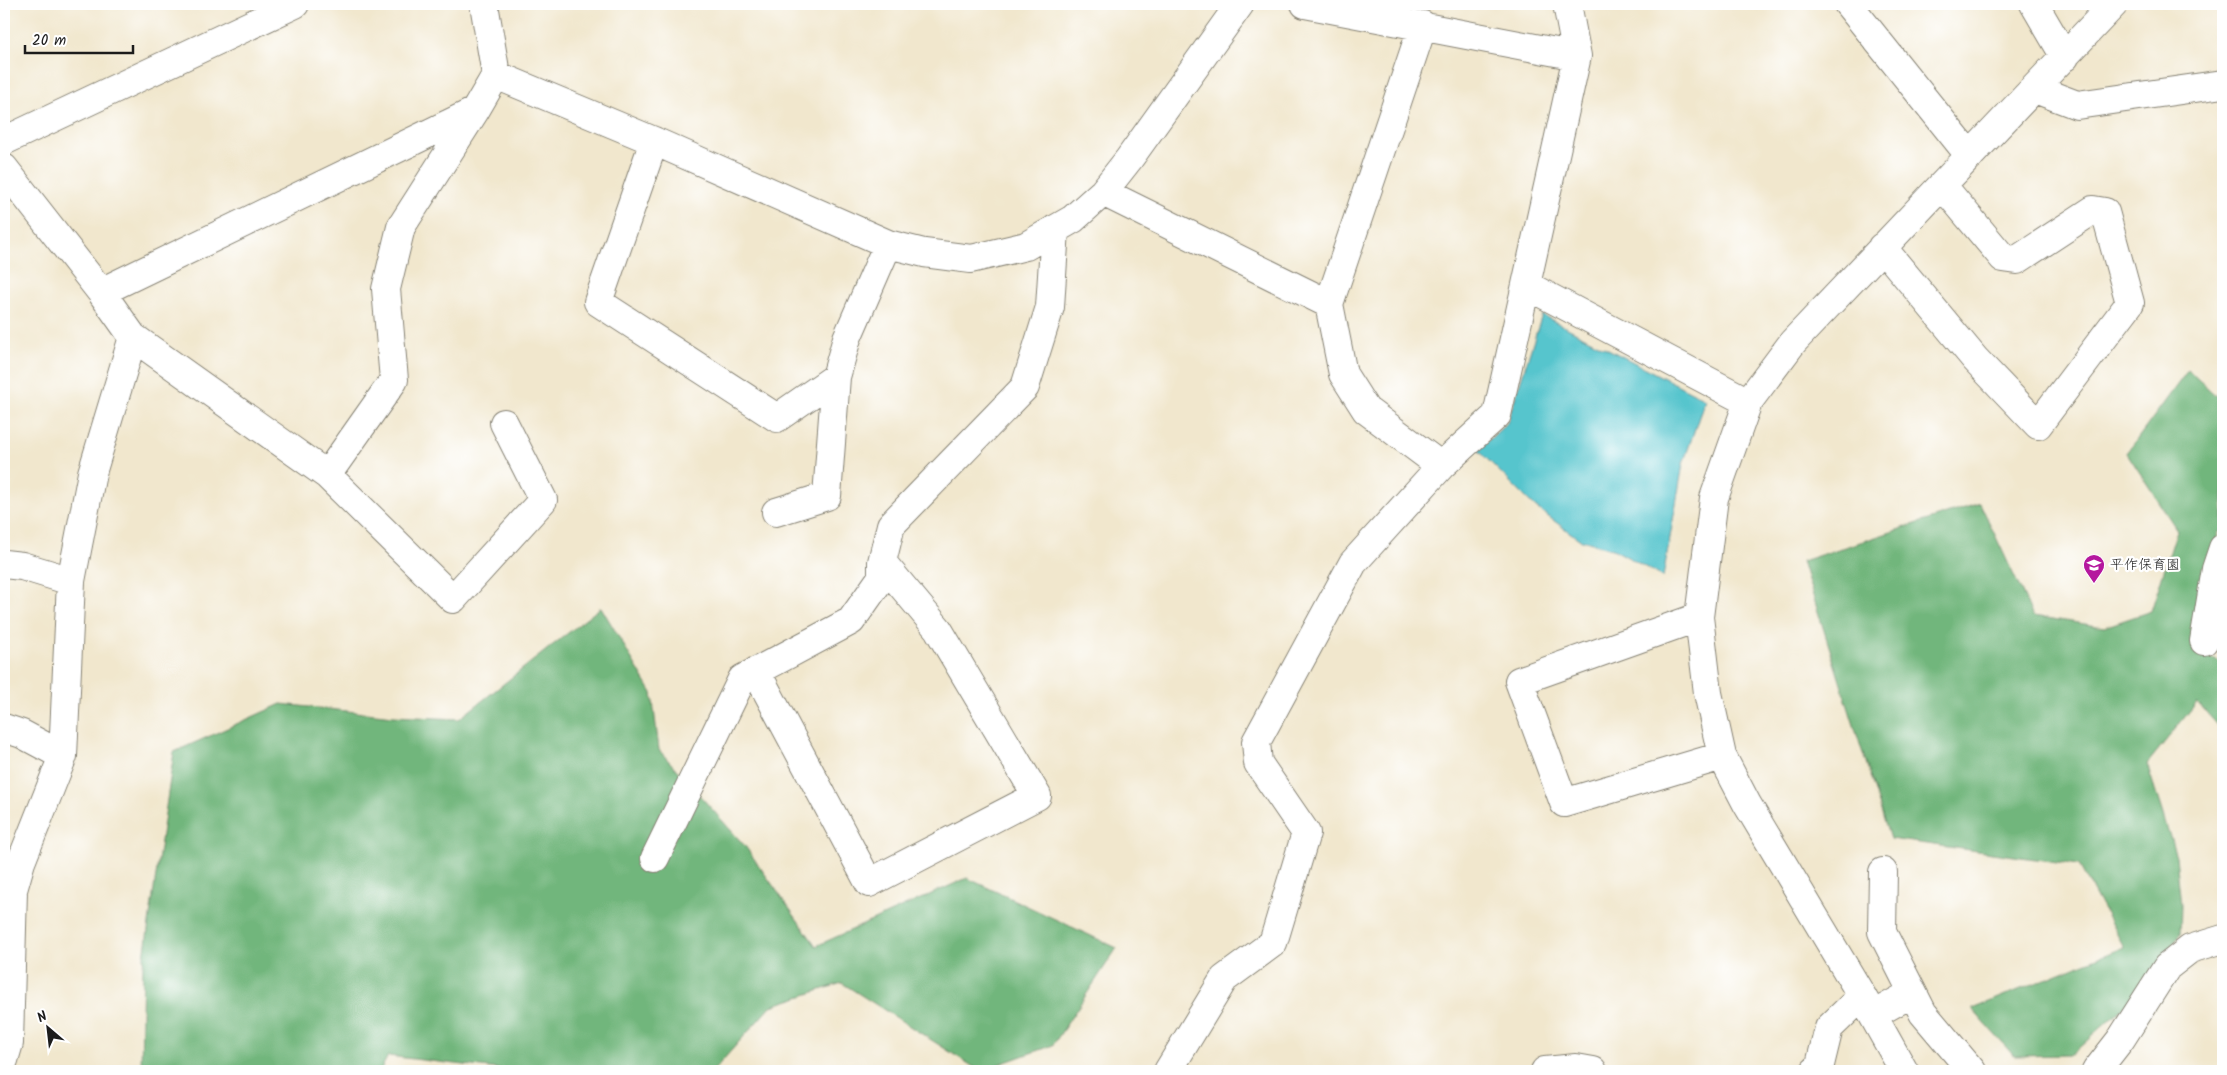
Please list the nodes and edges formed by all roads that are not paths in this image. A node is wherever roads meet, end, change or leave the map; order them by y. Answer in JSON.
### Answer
{"nodes":[{"id":1,"x":295,"y":4,"type":"edge"},
{"id":2,"x":484,"y":4,"type":"edge"},
{"id":3,"x":1240,"y":4,"type":"edge"},
{"id":4,"x":1305,"y":4,"type":"edge"},
{"id":5,"x":1567,"y":4,"type":"edge"},
{"id":6,"x":1848,"y":4,"type":"edge"},
{"id":7,"x":2034,"y":4,"type":"edge"},
{"id":8,"x":2114,"y":4,"type":"edge"},
{"id":9,"x":1381,"y":11,"type":"edge"},
{"id":10,"x":1423,"y":25,"type":"junction"},
{"id":11,"x":1577,"y":56,"type":"junction"},
{"id":12,"x":2064,"y":57,"type":"junction"},
{"id":13,"x":496,"y":75,"type":"junction"},
{"id":14,"x":2223,"y":84,"type":"edge"},
{"id":15,"x":2035,"y":89,"type":"junction"},
{"id":16,"x":475,"y":111,"type":"junction"},
{"id":17,"x":4,"y":141,"type":"edge"},
{"id":18,"x":654,"y":141,"type":"junction"},
{"id":19,"x":1970,"y":156,"type":"junction"},
{"id":20,"x":4,"y":168,"type":"edge"},
{"id":21,"x":1942,"y":185,"type":"junction"},
{"id":22,"x":1102,"y":192,"type":"junction"},
{"id":23,"x":1055,"y":229,"type":"junction"},
{"id":24,"x":888,"y":244,"type":"junction"},
{"id":25,"x":1882,"y":247,"type":"junction"},
{"id":26,"x":1526,"y":285,"type":"junction"},
{"id":27,"x":101,"y":292,"type":"junction"},
{"id":28,"x":1328,"y":304,"type":"junction"},
{"id":29,"x":133,"y":337,"type":"junction"},
{"id":30,"x":836,"y":377,"type":"junction"},
{"id":31,"x":1748,"y":402,"type":"junction"},
{"id":32,"x":504,"y":423,"type":"dead end"},
{"id":33,"x":1441,"y":466,"type":"junction"},
{"id":34,"x":327,"y":475,"type":"junction"},
{"id":35,"x":776,"y":512,"type":"dead end"},
{"id":36,"x":2223,"y":548,"type":"edge"},
{"id":37,"x":882,"y":562,"type":"junction"},
{"id":38,"x":4,"y":564,"type":"edge"},
{"id":39,"x":71,"y":581,"type":"junction"},
{"id":40,"x":1699,"y":617,"type":"junction"},
{"id":41,"x":2204,"y":641,"type":"dead end"},
{"id":42,"x":756,"y":671,"type":"junction"},
{"id":43,"x":4,"y":728,"type":"edge"},
{"id":44,"x":63,"y":756,"type":"junction"},
{"id":45,"x":1722,"y":756,"type":"junction"},
{"id":46,"x":655,"y":858,"type":"dead end"},
{"id":47,"x":1883,"y":872,"type":"dead end"},
{"id":48,"x":2223,"y":939,"type":"edge"},
{"id":49,"x":1912,"y":993,"type":"junction"},
{"id":50,"x":1868,"y":1005,"type":"junction"},
{"id":51,"x":4,"y":1060,"type":"edge"},
{"id":52,"x":1168,"y":1071,"type":"edge"},
{"id":53,"x":1545,"y":1071,"type":"edge"},
{"id":54,"x":1594,"y":1071,"type":"edge"},
{"id":55,"x":1815,"y":1071,"type":"edge"},
{"id":56,"x":1904,"y":1071,"type":"edge"},
{"id":57,"x":1972,"y":1071,"type":"edge"},
{"id":58,"x":2096,"y":1071,"type":"edge"}],
"edges":[{"from":1,"to":17,"type":"street"},
{"from":2,"to":13,"type":"street"},
{"from":3,"to":22,"type":"street"},
{"from":4,"to":9,"type":"street"},
{"from":5,"to":11,"type":"street"},
{"from":6,"to":19,"type":"street"},
{"from":7,"to":12,"type":"street"},
{"from":8,"to":12,"type":"street"},
{"from":9,"to":10,"type":"street"},
{"from":10,"to":11,"type":"street"},
{"from":10,"to":28,"type":"street"},
{"from":11,"to":26,"type":"street"},
{"from":12,"to":15,"type":"street"},
{"from":13,"to":16,"type":"street"},
{"from":13,"to":18,"type":"street"},
{"from":14,"to":15,"type":"street"},
{"from":15,"to":19,"type":"street"},
{"from":16,"to":27,"type":"street"},
{"from":16,"to":34,"type":"street"},
{"from":18,"to":24,"type":"street"},
{"from":18,"to":30,"type":"street"},
{"from":19,"to":21,"type":"street"},
{"from":20,"to":27,"type":"street"},
{"from":21,"to":25,"type":"street"},
{"from":21,"to":25,"type":"street"},
{"from":22,"to":23,"type":"street"},
{"from":22,"to":28,"type":"street"},
{"from":23,"to":24,"type":"street"},
{"from":23,"to":37,"type":"street"},
{"from":24,"to":30,"type":"street"},
{"from":25,"to":31,"type":"street"},
{"from":26,"to":31,"type":"street"},
{"from":26,"to":33,"type":"street"},
{"from":27,"to":29,"type":"street"},
{"from":28,"to":33,"type":"street"},
{"from":29,"to":34,"type":"street"},
{"from":29,"to":39,"type":"street"},
{"from":30,"to":35,"type":"street"},
{"from":31,"to":40,"type":"street"},
{"from":32,"to":34,"type":"street"},
{"from":33,"to":52,"type":"street"},
{"from":36,"to":41,"type":"street"},
{"from":37,"to":42,"type":"street"},
{"from":37,"to":42,"type":"street"},
{"from":38,"to":39,"type":"street"},
{"from":39,"to":44,"type":"street"},
{"from":40,"to":45,"type":"street"},
{"from":40,"to":45,"type":"street"},
{"from":42,"to":46,"type":"street"},
{"from":43,"to":44,"type":"street"},
{"from":44,"to":51,"type":"street"},
{"from":45,"to":50,"type":"street"},
{"from":47,"to":49,"type":"street"},
{"from":48,"to":58,"type":"street"},
{"from":49,"to":50,"type":"street"},
{"from":49,"to":57,"type":"street"},
{"from":50,"to":55,"type":"street"},
{"from":50,"to":56,"type":"street"},
{"from":53,"to":54,"type":"street"}]}
